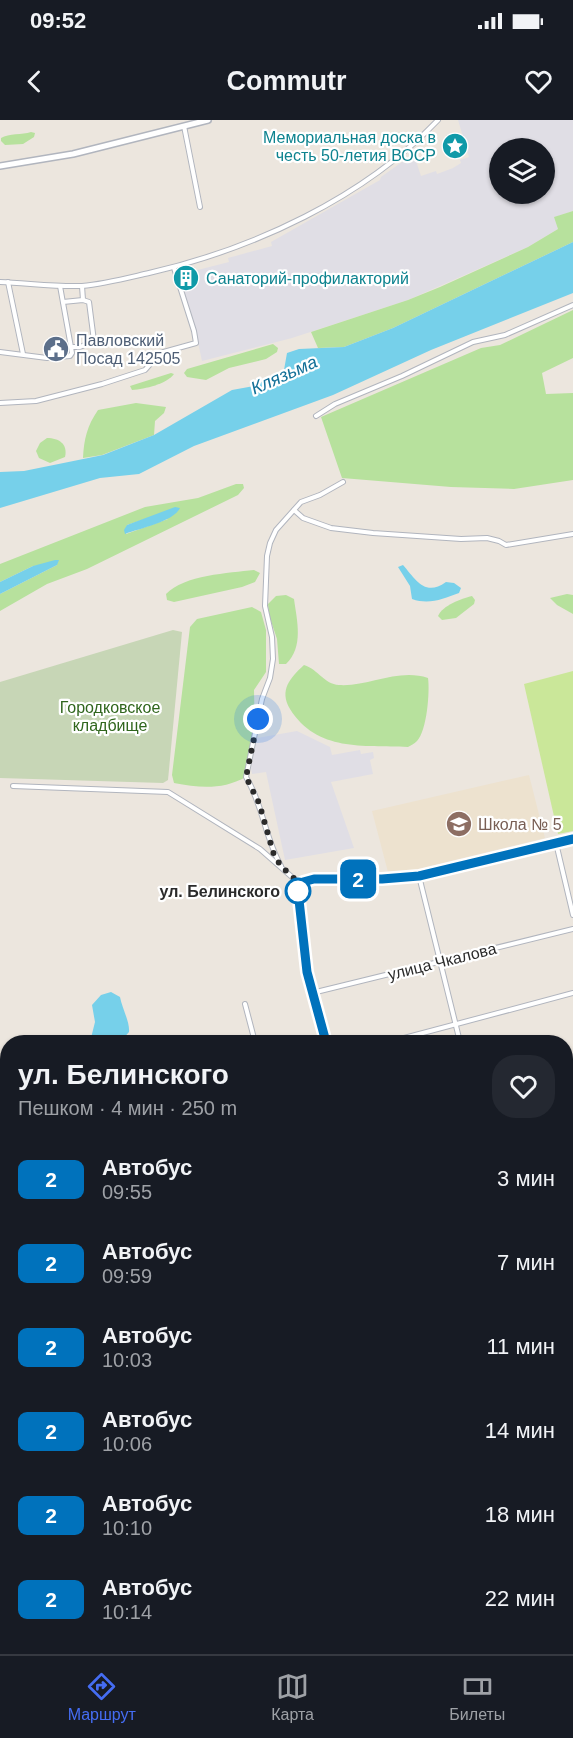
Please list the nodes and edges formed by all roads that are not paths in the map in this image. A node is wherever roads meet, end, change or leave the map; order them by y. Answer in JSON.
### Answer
{"nodes":[{"id":1,"x":208,"y":120,"type":"edge"},
{"id":2,"x":438,"y":120,"type":"edge"},
{"id":3,"x":184,"y":126,"type":"junction"},
{"id":4,"x":0,"y":166,"type":"edge"},
{"id":5,"x":200,"y":207,"type":"dead end"},
{"id":6,"x":174,"y":267,"type":"junction"},
{"id":7,"x":0,"y":282,"type":"edge"},
{"id":8,"x":8,"y":282,"type":"junction"},
{"id":9,"x":60,"y":286,"type":"junction"},
{"id":10,"x":82,"y":286,"type":"junction"},
{"id":11,"x":83,"y":300,"type":"junction"},
{"id":12,"x":63,"y":302,"type":"junction"},
{"id":13,"x":573,"y":305,"type":"edge"},
{"id":14,"x":71,"y":347,"type":"junction"},
{"id":15,"x":0,"y":352,"type":"edge"},
{"id":16,"x":23,"y":354,"type":"junction"},
{"id":17,"x":0,"y":403,"type":"edge"},
{"id":18,"x":315,"y":416,"type":"dead end"},
{"id":19,"x":343,"y":482,"type":"dead end"},
{"id":20,"x":294,"y":510,"type":"junction"},
{"id":21,"x":573,"y":534,"type":"edge"},
{"id":22,"x":13,"y":786,"type":"dead end"},
{"id":23,"x":573,"y":839,"type":"edge"},
{"id":24,"x":556,"y":843,"type":"junction"},
{"id":25,"x":281,"y":866,"type":"junction"},
{"id":26,"x":419,"y":876,"type":"junction"},
{"id":27,"x":301,"y":885,"type":"junction"},
{"id":28,"x":573,"y":915,"type":"edge"},
{"id":29,"x":573,"y":929,"type":"edge"},
{"id":30,"x":440,"y":962,"type":"junction"},
{"id":31,"x":312,"y":993,"type":"junction"},
{"id":32,"x":573,"y":993,"type":"edge"},
{"id":33,"x":245,"y":1004,"type":"dead end"},
{"id":34,"x":456,"y":1025,"type":"junction"},
{"id":35,"x":253,"y":1035,"type":"edge"},
{"id":36,"x":324,"y":1035,"type":"edge"},
{"id":37,"x":417,"y":1035,"type":"edge"},
{"id":38,"x":458,"y":1035,"type":"edge"}],
"edges":[{"from":1,"to":3,"type":"street"},
{"from":2,"to":6,"type":"street"},
{"from":3,"to":4,"type":"street"},
{"from":3,"to":5,"type":"street"},
{"from":6,"to":10,"type":"street"},
{"from":6,"to":17,"type":"street"},
{"from":7,"to":8,"type":"street"},
{"from":8,"to":9,"type":"street"},
{"from":8,"to":16,"type":"street"},
{"from":9,"to":10,"type":"street"},
{"from":9,"to":12,"type":"street"},
{"from":10,"to":11,"type":"street"},
{"from":11,"to":12,"type":"street"},
{"from":11,"to":14,"type":"street"},
{"from":12,"to":14,"type":"street"},
{"from":13,"to":18,"type":"street"},
{"from":14,"to":16,"type":"street"},
{"from":15,"to":16,"type":"street"},
{"from":19,"to":20,"type":"street"},
{"from":20,"to":21,"type":"street"},
{"from":20,"to":25,"type":"street"},
{"from":22,"to":25,"type":"street"},
{"from":23,"to":24,"type":"street"},
{"from":24,"to":26,"type":"street"},
{"from":24,"to":28,"type":"street"},
{"from":25,"to":27,"type":"street"},
{"from":26,"to":27,"type":"street"},
{"from":26,"to":30,"type":"street"},
{"from":27,"to":31,"type":"street"},
{"from":29,"to":30,"type":"street","name":"улица Чкалова"},
{"from":30,"to":31,"type":"street","name":"улица Чкалова"},
{"from":30,"to":34,"type":"street"},
{"from":31,"to":36,"type":"street"},
{"from":32,"to":34,"type":"street"},
{"from":33,"to":35,"type":"street"},
{"from":34,"to":37,"type":"street"},
{"from":34,"to":38,"type":"street"}]}
